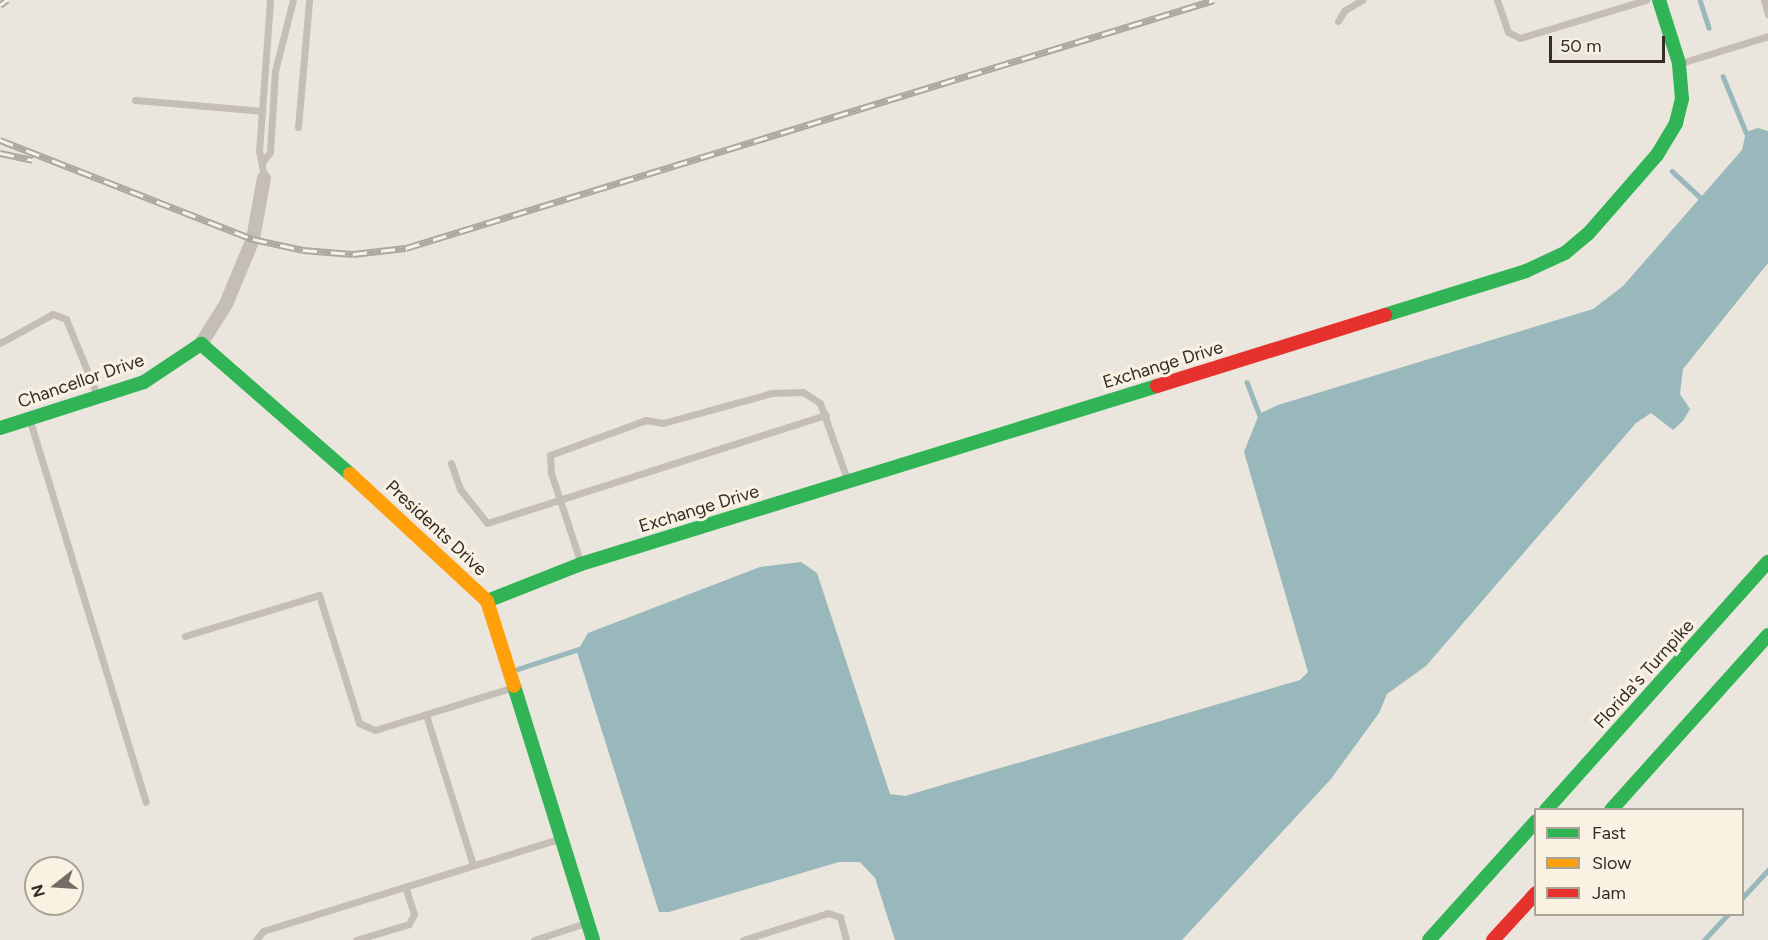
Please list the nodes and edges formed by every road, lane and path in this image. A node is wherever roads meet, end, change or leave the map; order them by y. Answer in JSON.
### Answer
{"nodes":[{"id":1,"x":270,"y":0,"type":"edge"},
{"id":2,"x":292,"y":0,"type":"edge"},
{"id":3,"x":309,"y":0,"type":"edge"},
{"id":4,"x":1362,"y":0,"type":"edge"},
{"id":5,"x":1497,"y":0,"type":"edge"},
{"id":6,"x":1646,"y":0,"type":"edge"},
{"id":7,"x":1659,"y":0,"type":"edge"},
{"id":8,"x":1764,"y":0,"type":"edge"},
{"id":9,"x":1768,"y":14,"type":"edge"},
{"id":10,"x":1338,"y":21,"type":"dead end"},
{"id":11,"x":1768,"y":36,"type":"edge"},
{"id":12,"x":1679,"y":63,"type":"junction"},
{"id":13,"x":135,"y":100,"type":"dead end"},
{"id":14,"x":263,"y":111,"type":"junction"},
{"id":15,"x":298,"y":127,"type":"dead end"},
{"id":16,"x":263,"y":161,"type":"junction"},
{"id":17,"x":264,"y":178,"type":"joint"},
{"id":18,"x":0,"y":343,"type":"edge"},
{"id":19,"x":201,"y":344,"type":"junction"},
{"id":20,"x":98,"y":398,"type":"junction"},
{"id":21,"x":825,"y":415,"type":"junction"},
{"id":22,"x":29,"y":419,"type":"junction"},
{"id":23,"x":0,"y":428,"type":"edge"},
{"id":24,"x":451,"y":463,"type":"dead end"},
{"id":25,"x":848,"y":481,"type":"junction"},
{"id":26,"x":560,"y":500,"type":"junction"},
{"id":27,"x":1768,"y":562,"type":"edge"},
{"id":28,"x":581,"y":564,"type":"junction"},
{"id":29,"x":487,"y":601,"type":"junction"},
{"id":30,"x":1768,"y":635,"type":"edge"},
{"id":31,"x":185,"y":636,"type":"dead end"},
{"id":32,"x":514,"y":688,"type":"junction"},
{"id":33,"x":426,"y":715,"type":"junction"},
{"id":34,"x":146,"y":802,"type":"dead end"},
{"id":35,"x":1548,"y":808,"type":"edge"},
{"id":36,"x":1613,"y":808,"type":"edge"},
{"id":37,"x":1534,"y":823,"type":"edge"},
{"id":38,"x":561,"y":838,"type":"junction"},
{"id":39,"x":473,"y":865,"type":"junction"},
{"id":40,"x":405,"y":886,"type":"junction"},
{"id":41,"x":1534,"y":895,"type":"edge"},
{"id":42,"x":588,"y":922,"type":"junction"},
{"id":43,"x":256,"y":940,"type":"edge"},
{"id":44,"x":356,"y":940,"type":"edge"},
{"id":45,"x":534,"y":940,"type":"edge"},
{"id":46,"x":593,"y":940,"type":"edge"},
{"id":47,"x":743,"y":940,"type":"edge"},
{"id":48,"x":846,"y":940,"type":"edge"},
{"id":49,"x":1429,"y":940,"type":"edge"},
{"id":50,"x":1493,"y":940,"type":"edge"}],
"edges":[{"from":1,"to":14,"type":"lane"},
{"from":2,"to":16,"type":"lane"},
{"from":3,"to":15,"type":"lane"},
{"from":4,"to":10,"type":"lane"},
{"from":5,"to":6,"type":"lane"},
{"from":7,"to":12,"type":"main road","name":"Exchange Drive"},
{"from":8,"to":9,"type":"lane"},
{"from":11,"to":12,"type":"lane"},
{"from":12,"to":25,"type":"main road","name":"Exchange Drive"},
{"from":13,"to":14,"type":"lane"},
{"from":14,"to":16,"type":"lane"},
{"from":16,"to":17,"type":"lane"},
{"from":17,"to":19,"type":"street","name":"Chancellor Drive"},
{"from":18,"to":20,"type":"lane"},
{"from":19,"to":20,"type":"main road","name":"Chancellor Drive"},
{"from":19,"to":29,"type":"main road","name":"Presidents Drive"},
{"from":20,"to":22,"type":"main road","name":"Chancellor Drive"},
{"from":21,"to":25,"type":"lane"},
{"from":21,"to":26,"type":"lane"},
{"from":21,"to":26,"type":"lane"},
{"from":22,"to":23,"type":"main road","name":"Chancellor Drive"},
{"from":22,"to":34,"type":"lane"},
{"from":24,"to":26,"type":"lane"},
{"from":25,"to":28,"type":"main road","name":"Exchange Drive"},
{"from":26,"to":28,"type":"lane"},
{"from":27,"to":35,"type":"main road","name":"Florida's Turnpike"},
{"from":28,"to":29,"type":"main road","name":"Exchange Drive"},
{"from":29,"to":32,"type":"main road","name":"Presidents Drive"},
{"from":30,"to":36,"type":"main road"},
{"from":31,"to":33,"type":"lane"},
{"from":32,"to":33,"type":"lane"},
{"from":32,"to":38,"type":"main road","name":"Presidents Drive"},
{"from":33,"to":39,"type":"lane"},
{"from":37,"to":49,"type":"main road"},
{"from":38,"to":39,"type":"lane"},
{"from":38,"to":42,"type":"main road","name":"Presidents Drive"},
{"from":39,"to":40,"type":"lane"},
{"from":40,"to":43,"type":"lane"},
{"from":40,"to":44,"type":"lane"},
{"from":41,"to":50,"type":"main road"},
{"from":42,"to":45,"type":"lane"},
{"from":42,"to":46,"type":"main road","name":"Presidents Drive"},
{"from":47,"to":48,"type":"lane"}]}
